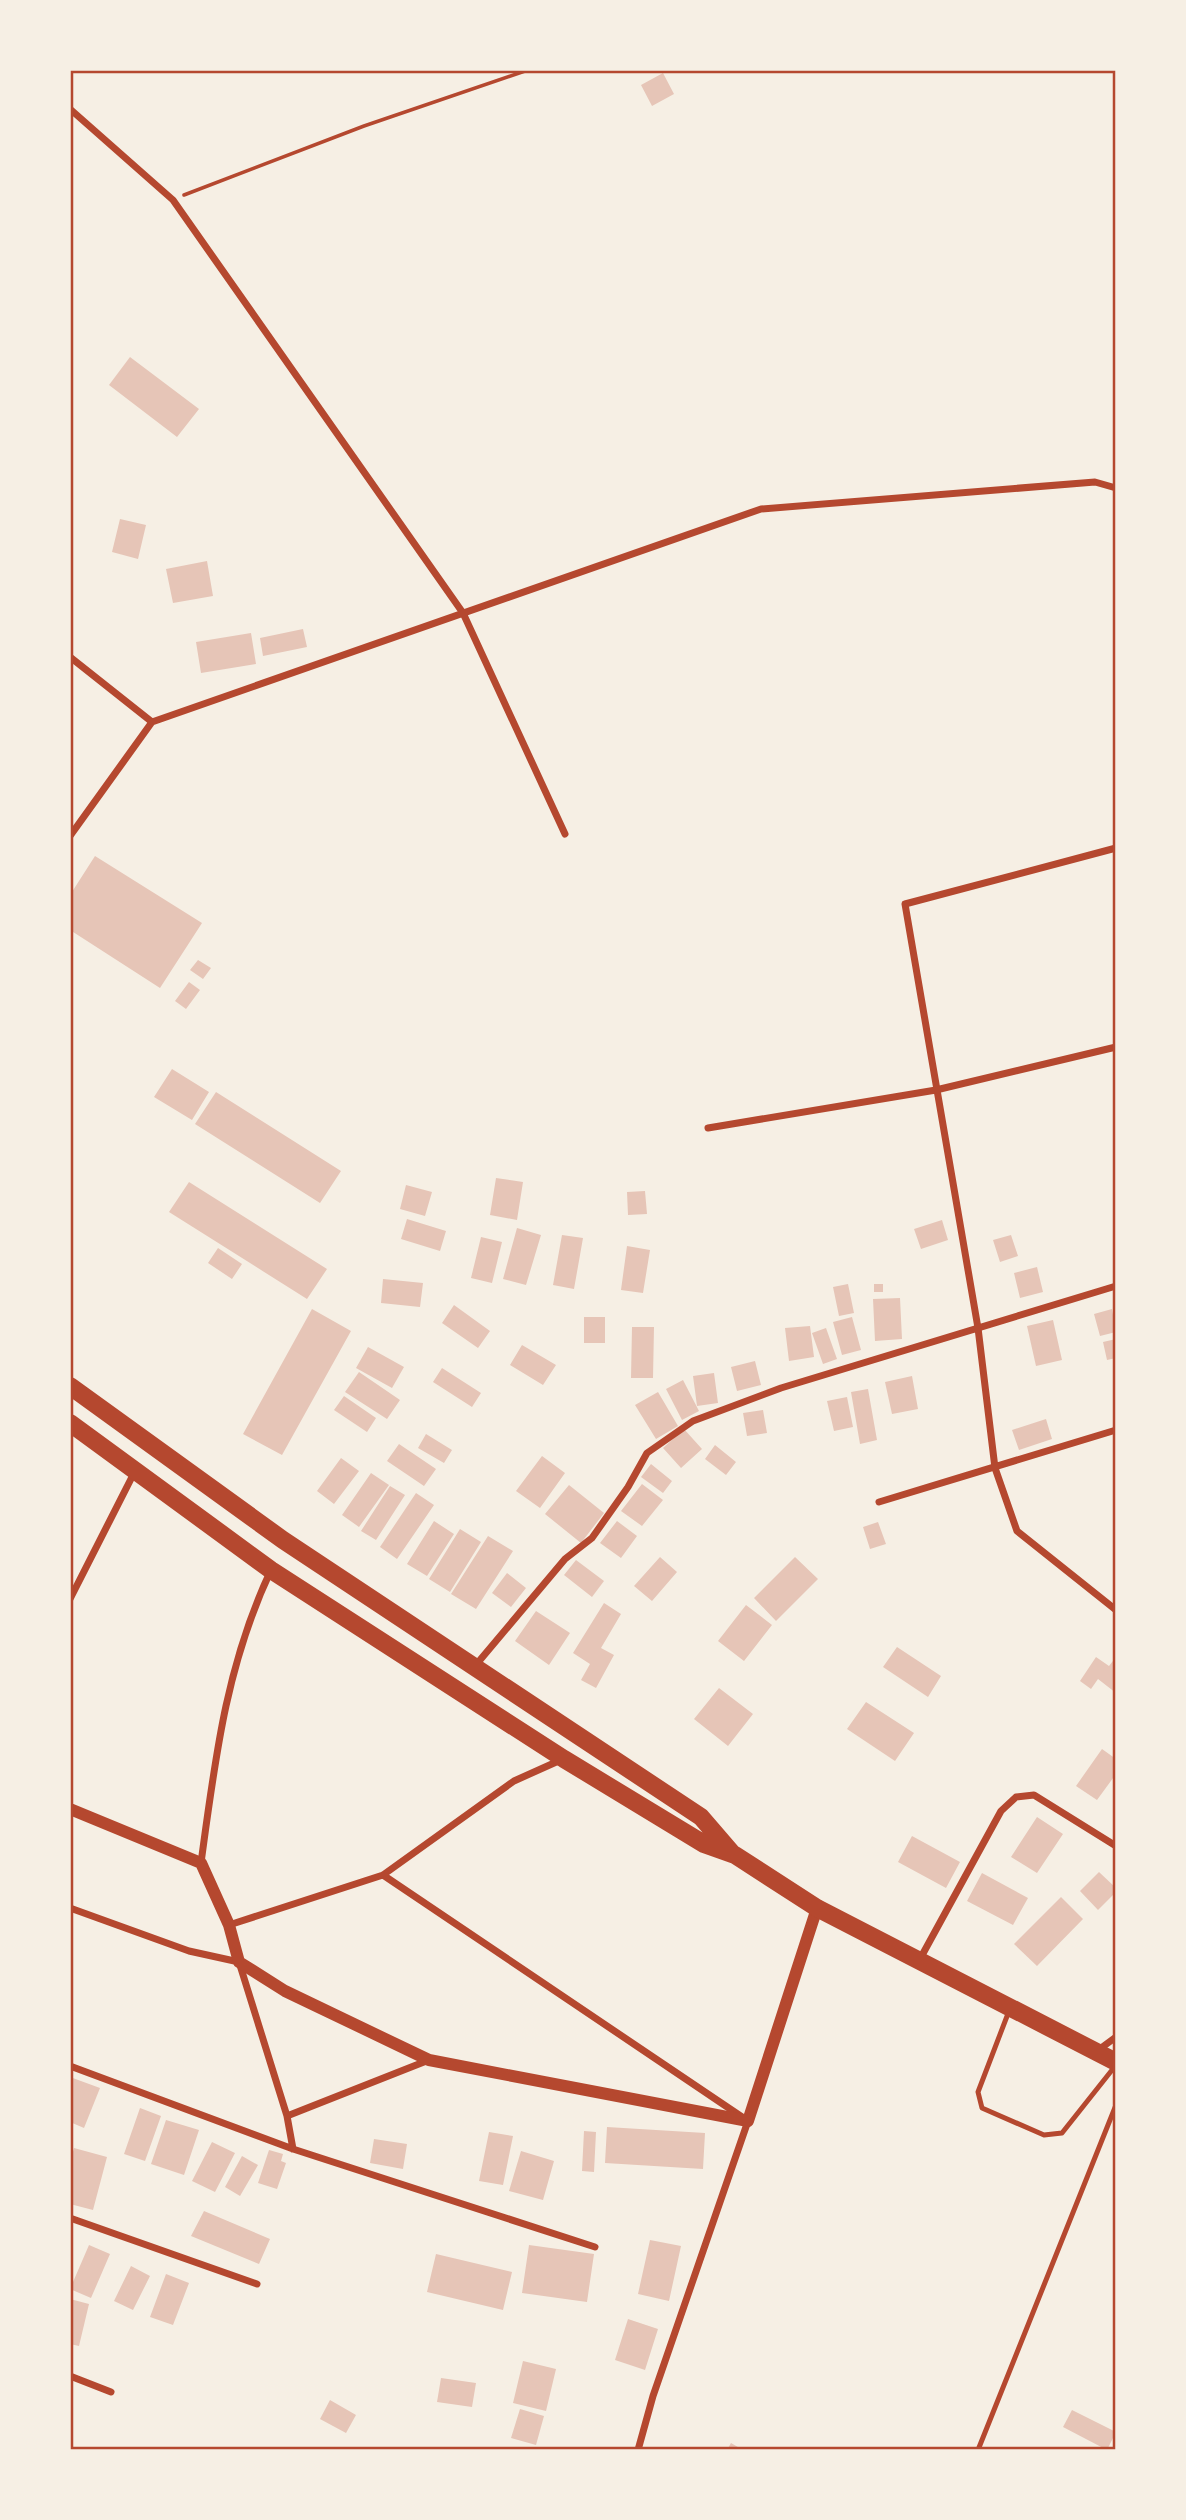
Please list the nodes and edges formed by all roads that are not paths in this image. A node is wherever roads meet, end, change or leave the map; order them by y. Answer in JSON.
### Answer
{"nodes":[{"id":1,"x":70,"y":109,"type":"edge"},
{"id":2,"x":1116,"y":488,"type":"edge"},
{"id":3,"x":463,"y":613,"type":"junction"},
{"id":4,"x":70,"y":657,"type":"edge"},
{"id":5,"x":152,"y":722,"type":"junction"},
{"id":6,"x":565,"y":834,"type":"dead end"},
{"id":7,"x":70,"y":836,"type":"edge"},
{"id":8,"x":1116,"y":848,"type":"edge"},
{"id":9,"x":1116,"y":1047,"type":"edge"},
{"id":10,"x":936,"y":1090,"type":"junction"},
{"id":11,"x":708,"y":1128,"type":"dead end"},
{"id":12,"x":1116,"y":1286,"type":"edge"},
{"id":13,"x":978,"y":1328,"type":"junction"},
{"id":14,"x":70,"y":1386,"type":"edge"},
{"id":15,"x":70,"y":1423,"type":"edge"},
{"id":16,"x":1116,"y":1430,"type":"edge"},
{"id":17,"x":995,"y":1468,"type":"junction"},
{"id":18,"x":136,"y":1471,"type":"junction"},
{"id":19,"x":879,"y":1502,"type":"dead end"},
{"id":20,"x":271,"y":1570,"type":"junction"},
{"id":21,"x":70,"y":1599,"type":"edge"},
{"id":22,"x":1116,"y":1609,"type":"edge"},
{"id":23,"x":475,"y":1666,"type":"junction"},
{"id":24,"x":564,"y":1759,"type":"junction"},
{"id":25,"x":70,"y":1809,"type":"edge"},
{"id":26,"x":1116,"y":1846,"type":"edge"},
{"id":27,"x":735,"y":1855,"type":"junction"},
{"id":28,"x":201,"y":1863,"type":"junction"},
{"id":29,"x":383,"y":1875,"type":"junction"},
{"id":30,"x":70,"y":1908,"type":"edge"},
{"id":31,"x":817,"y":1908,"type":"junction"},
{"id":32,"x":229,"y":1925,"type":"junction"},
{"id":33,"x":919,"y":1960,"type":"junction"},
{"id":34,"x":239,"y":1962,"type":"junction"},
{"id":35,"x":1010,"y":2008,"type":"junction"},
{"id":36,"x":1116,"y":2037,"type":"edge"},
{"id":37,"x":1097,"y":2052,"type":"junction"},
{"id":38,"x":429,"y":2060,"type":"junction"},
{"id":39,"x":1116,"y":2063,"type":"edge"},
{"id":40,"x":70,"y":2066,"type":"edge"},
{"id":41,"x":1116,"y":2105,"type":"edge"},
{"id":42,"x":287,"y":2116,"type":"junction"},
{"id":43,"x":748,"y":2121,"type":"junction"},
{"id":44,"x":293,"y":2149,"type":"junction"},
{"id":45,"x":70,"y":2218,"type":"edge"},
{"id":46,"x":595,"y":2247,"type":"dead end"},
{"id":47,"x":257,"y":2284,"type":"dead end"},
{"id":48,"x":70,"y":2376,"type":"edge"},
{"id":49,"x":111,"y":2392,"type":"dead end"},
{"id":50,"x":638,"y":2450,"type":"edge"},
{"id":51,"x":978,"y":2450,"type":"edge"}],
"edges":[{"from":1,"to":3,"type":"street"},
{"from":2,"to":3,"type":"street"},
{"from":3,"to":5,"type":"street"},
{"from":3,"to":6,"type":"street"},
{"from":4,"to":5,"type":"street"},
{"from":5,"to":7,"type":"street"},
{"from":8,"to":10,"type":"street"},
{"from":9,"to":10,"type":"street"},
{"from":10,"to":11,"type":"street"},
{"from":10,"to":13,"type":"street"},
{"from":12,"to":13,"type":"street"},
{"from":13,"to":17,"type":"street"},
{"from":13,"to":23,"type":"street"},
{"from":14,"to":23,"type":"main road"},
{"from":15,"to":18,"type":"main road"},
{"from":16,"to":17,"type":"street"},
{"from":17,"to":19,"type":"street"},
{"from":17,"to":22,"type":"street"},
{"from":18,"to":20,"type":"main road"},
{"from":18,"to":21,"type":"street"},
{"from":20,"to":24,"type":"main road"},
{"from":20,"to":28,"type":"street"},
{"from":23,"to":27,"type":"main road"},
{"from":24,"to":27,"type":"main road"},
{"from":24,"to":29,"type":"street"},
{"from":25,"to":28,"type":"street"},
{"from":26,"to":33,"type":"street"},
{"from":27,"to":31,"type":"main road"},
{"from":28,"to":32,"type":"street"},
{"from":29,"to":32,"type":"street"},
{"from":29,"to":43,"type":"street"},
{"from":30,"to":34,"type":"street"},
{"from":31,"to":33,"type":"main road"},
{"from":31,"to":43,"type":"street"},
{"from":32,"to":34,"type":"street"},
{"from":33,"to":35,"type":"main road"},
{"from":34,"to":38,"type":"street"},
{"from":34,"to":42,"type":"street"},
{"from":35,"to":37,"type":"main road"},
{"from":35,"to":39,"type":"lane"},
{"from":36,"to":37,"type":"street"},
{"from":37,"to":39,"type":"main road"},
{"from":38,"to":42,"type":"street"},
{"from":38,"to":43,"type":"street"},
{"from":40,"to":44,"type":"street"},
{"from":41,"to":51,"type":"lane"},
{"from":42,"to":44,"type":"street"},
{"from":43,"to":50,"type":"street"},
{"from":44,"to":46,"type":"street"},
{"from":45,"to":47,"type":"street"},
{"from":48,"to":49,"type":"street"}]}
